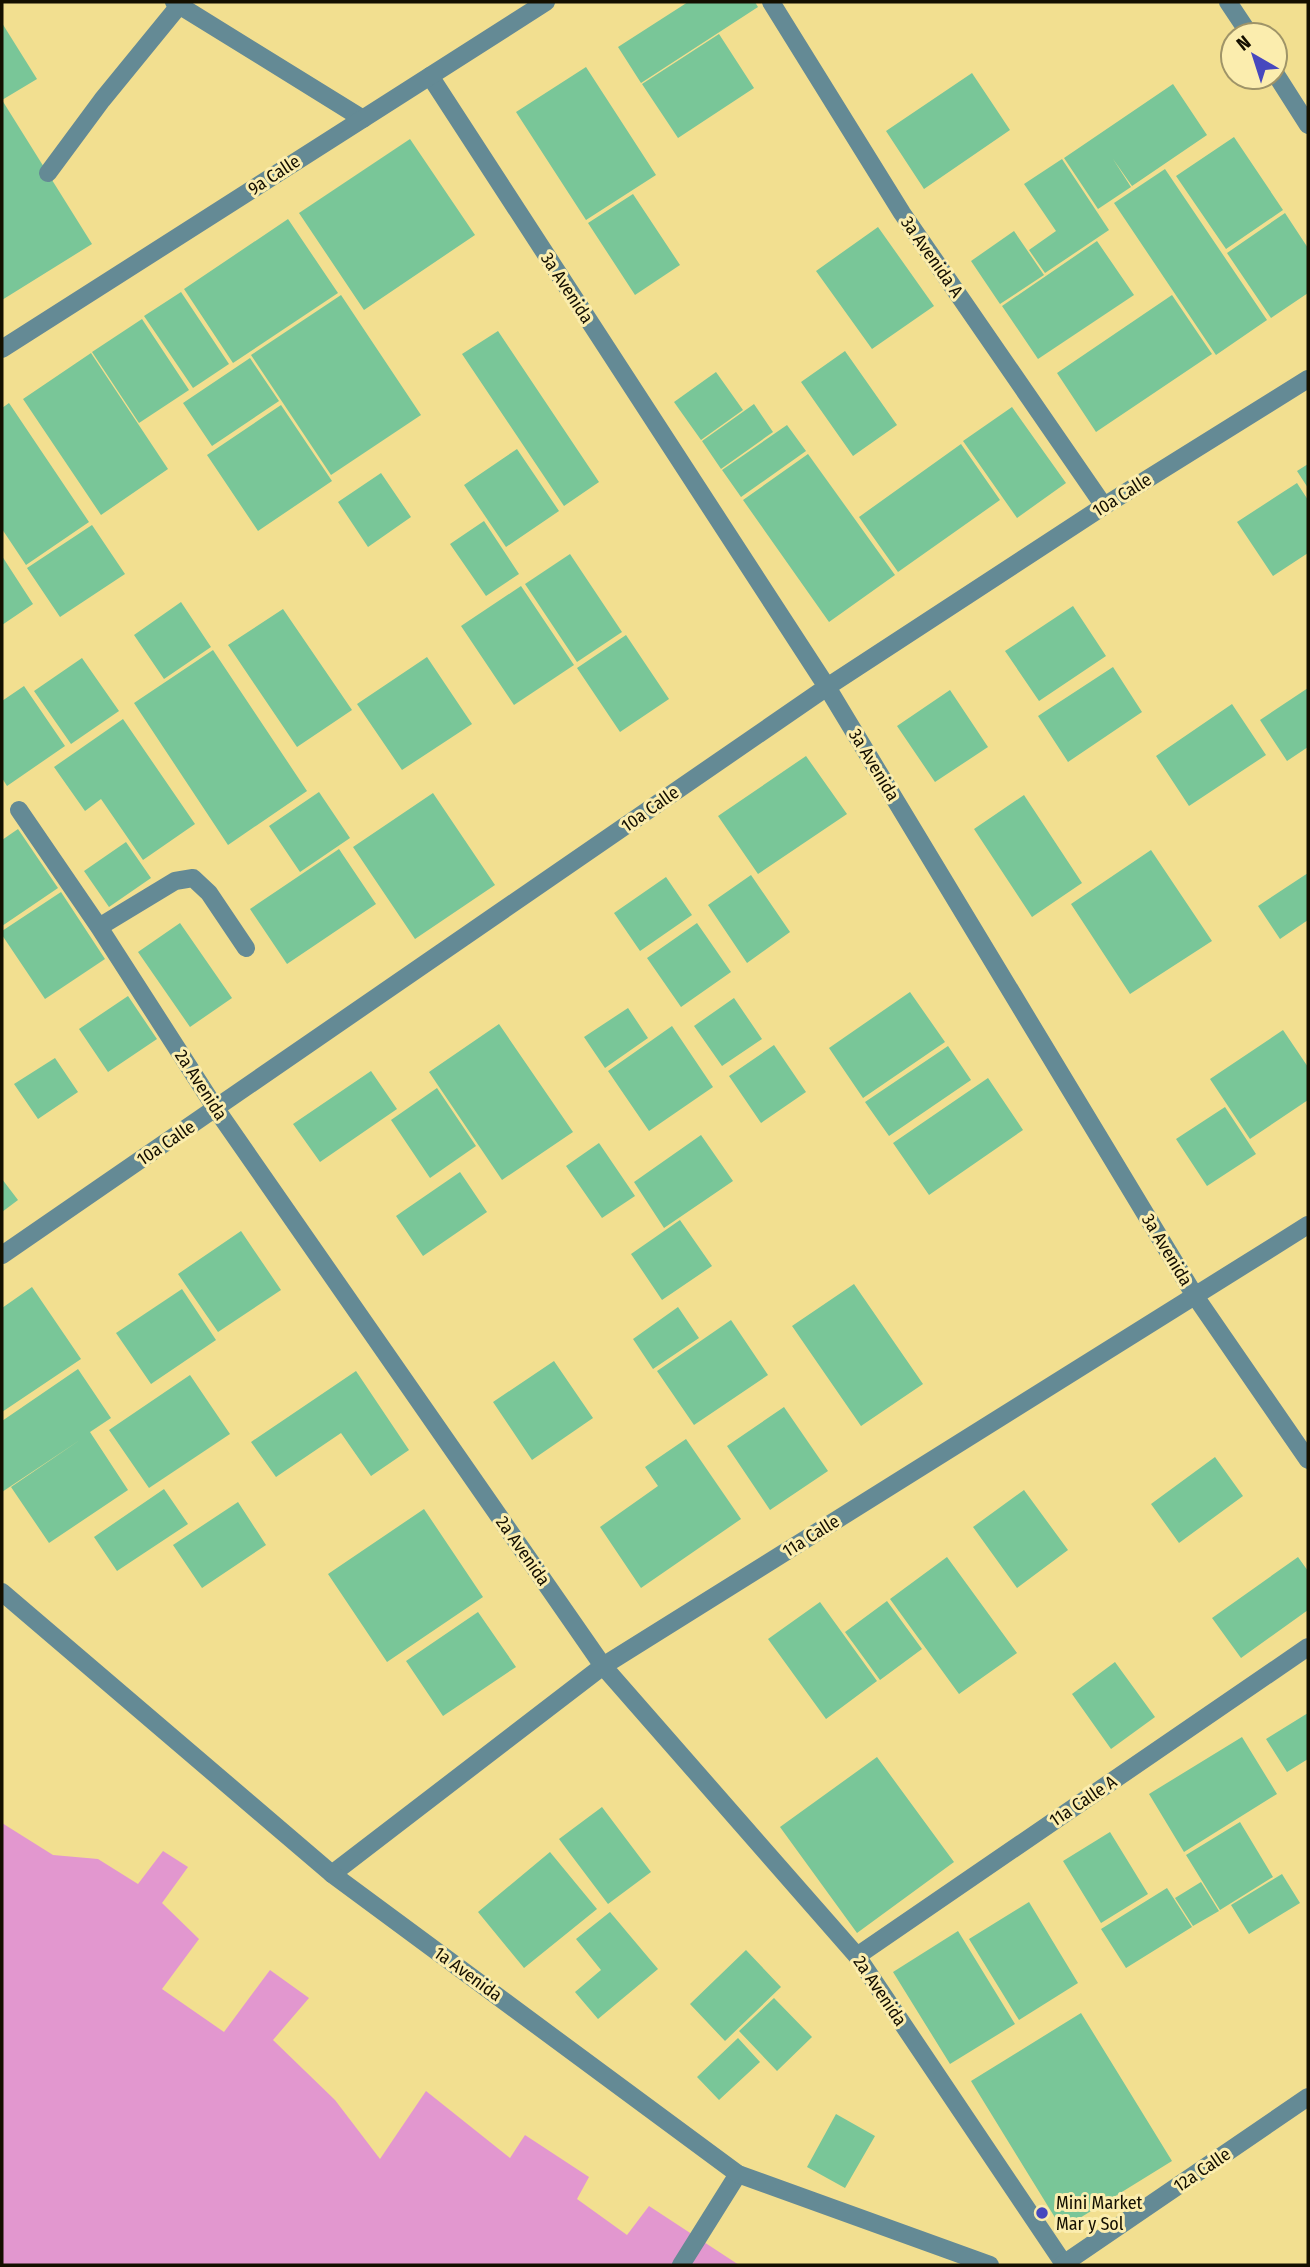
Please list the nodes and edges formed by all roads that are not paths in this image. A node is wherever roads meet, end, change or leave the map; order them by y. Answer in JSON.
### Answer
{"nodes":[{"id":1,"x":546,"y":2,"type":"edge"},
{"id":2,"x":771,"y":2,"type":"edge"},
{"id":3,"x":1228,"y":2,"type":"edge"},
{"id":4,"x":178,"y":3,"type":"edge"},
{"id":5,"x":1241,"y":21,"type":"edge"},
{"id":6,"x":430,"y":76,"type":"junction"},
{"id":7,"x":1286,"y":91,"type":"edge"},
{"id":8,"x":363,"y":118,"type":"junction"},
{"id":9,"x":1308,"y":125,"type":"edge"},
{"id":10,"x":48,"y":173,"type":"dead end"},
{"id":11,"x":2,"y":349,"type":"edge"},
{"id":12,"x":1308,"y":379,"type":"edge"},
{"id":13,"x":1104,"y":506,"type":"junction"},
{"id":14,"x":827,"y":687,"type":"junction"},
{"id":15,"x":19,"y":810,"type":"dead end"},
{"id":16,"x":99,"y":926,"type":"junction"},
{"id":17,"x":246,"y":948,"type":"dead end"},
{"id":18,"x":216,"y":1109,"type":"junction"},
{"id":19,"x":1308,"y":1225,"type":"edge"},
{"id":20,"x":2,"y":1255,"type":"edge"},
{"id":21,"x":1195,"y":1296,"type":"junction"},
{"id":22,"x":1308,"y":1460,"type":"edge"},
{"id":23,"x":2,"y":1592,"type":"edge"},
{"id":24,"x":1308,"y":1647,"type":"edge"},
{"id":25,"x":603,"y":1666,"type":"junction"},
{"id":26,"x":332,"y":1874,"type":"junction"},
{"id":27,"x":857,"y":1956,"type":"junction"},
{"id":28,"x":1308,"y":2097,"type":"edge"},
{"id":29,"x":738,"y":2174,"type":"junction"},
{"id":30,"x":681,"y":2265,"type":"edge"},
{"id":31,"x":990,"y":2265,"type":"edge"},
{"id":32,"x":1063,"y":2265,"type":"edge"}],
"edges":[{"from":1,"to":6,"type":"street","name":"9a Calle"},
{"from":2,"to":13,"type":"street","name":"3a Avenida A"},
{"from":3,"to":5,"type":"street"},
{"from":4,"to":8,"type":"street"},
{"from":4,"to":10,"type":"street"},
{"from":6,"to":8,"type":"street","name":"9a Calle"},
{"from":6,"to":14,"type":"street","name":"3a Avenida"},
{"from":7,"to":9,"type":"street"},
{"from":8,"to":11,"type":"street","name":"9a Calle"},
{"from":12,"to":13,"type":"street","name":"10a Calle"},
{"from":13,"to":14,"type":"street","name":"10a Calle"},
{"from":14,"to":18,"type":"street","name":"10a Calle"},
{"from":14,"to":21,"type":"street","name":"3a Avenida"},
{"from":15,"to":16,"type":"street","name":"2a Avenida"},
{"from":16,"to":17,"type":"street"},
{"from":16,"to":18,"type":"street","name":"2a Avenida"},
{"from":18,"to":20,"type":"street","name":"10a Calle"},
{"from":18,"to":25,"type":"street","name":"2a Avenida"},
{"from":19,"to":21,"type":"street","name":"11a Calle"},
{"from":21,"to":22,"type":"street","name":"3a Avenida"},
{"from":21,"to":25,"type":"street","name":"11a Calle"},
{"from":23,"to":26,"type":"street","name":"1a Avenida"},
{"from":24,"to":27,"type":"street","name":"11a Calle A"},
{"from":25,"to":26,"type":"street","name":"11a Calle"},
{"from":25,"to":27,"type":"street","name":"2a Avenida"},
{"from":26,"to":29,"type":"street","name":"1a Avenida"},
{"from":27,"to":32,"type":"street","name":"2a Avenida"},
{"from":28,"to":32,"type":"street","name":"12a Calle"},
{"from":29,"to":30,"type":"street"},
{"from":29,"to":31,"type":"street","name":"1a Avenida"}]}
